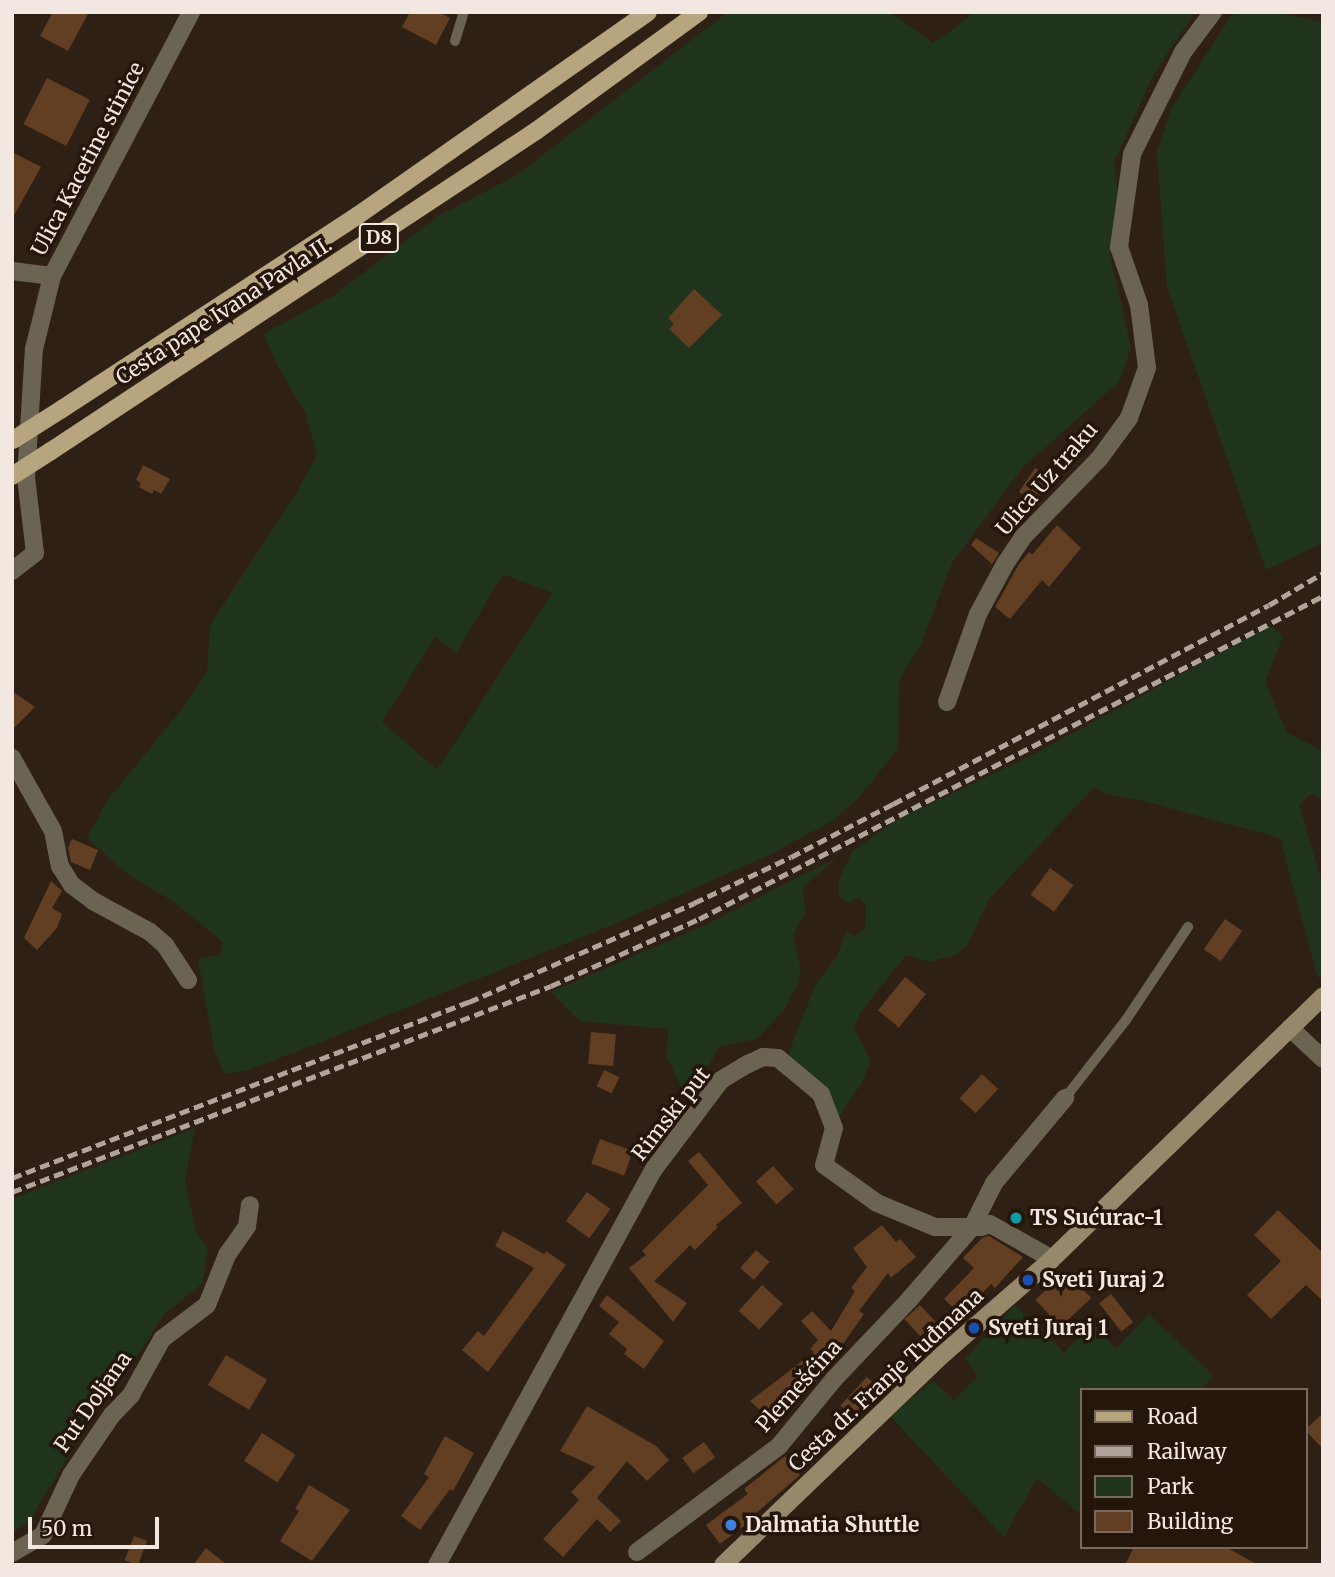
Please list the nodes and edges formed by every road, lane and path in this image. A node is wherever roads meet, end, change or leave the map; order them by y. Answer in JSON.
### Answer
{"nodes":[{"id":1,"x":191,"y":12,"type":"edge"},
{"id":2,"x":464,"y":12,"type":"edge"},
{"id":3,"x":648,"y":12,"type":"edge"},
{"id":4,"x":699,"y":12,"type":"edge"},
{"id":5,"x":1213,"y":12,"type":"edge"},
{"id":6,"x":454,"y":41,"type":"dead end"},
{"id":7,"x":12,"y":271,"type":"edge"},
{"id":8,"x":52,"y":276,"type":"junction"},
{"id":9,"x":13,"y":440,"type":"edge"},
{"id":10,"x":12,"y":475,"type":"edge"},
{"id":11,"x":12,"y":571,"type":"edge"},
{"id":12,"x":947,"y":702,"type":"dead end"},
{"id":13,"x":12,"y":758,"type":"edge"},
{"id":14,"x":1188,"y":927,"type":"dead end"},
{"id":15,"x":188,"y":980,"type":"dead end"},
{"id":16,"x":1323,"y":996,"type":"edge"},
{"id":17,"x":1290,"y":1028,"type":"junction"},
{"id":18,"x":1323,"y":1059,"type":"edge"},
{"id":19,"x":1065,"y":1098,"type":"joint"},
{"id":20,"x":250,"y":1205,"type":"dead end"},
{"id":21,"x":972,"y":1227,"type":"junction"},
{"id":22,"x":1052,"y":1259,"type":"junction"},
{"id":23,"x":638,"y":1552,"type":"dead end"},
{"id":24,"x":12,"y":1553,"type":"edge"},
{"id":25,"x":436,"y":1565,"type":"edge"},
{"id":26,"x":723,"y":1565,"type":"edge"}],
"edges":[{"from":1,"to":8,"type":"street","name":"Ulica Kacetine stinice"},
{"from":2,"to":6,"type":"lane"},
{"from":3,"to":9,"type":"main road","name":"Cesta pape Ivana Pavla II.","number":"D8","bridge":true},
{"from":4,"to":10,"type":"main road","name":"Cesta pape Ivana Pavla II.","number":"D8","bridge":true},
{"from":5,"to":12,"type":"street","name":"Ulica Uz traku"},
{"from":7,"to":8,"type":"street"},
{"from":8,"to":11,"type":"street","name":"Ulica Kacetine stinice"},
{"from":13,"to":15,"type":"street"},
{"from":14,"to":19,"type":"lane"},
{"from":16,"to":17,"type":"main road","name":"Cesta dr. Franje Tuđmana"},
{"from":17,"to":18,"type":"street"},
{"from":17,"to":22,"type":"main road","name":"Cesta dr. Franje Tuđmana"},
{"from":19,"to":21,"type":"street","name":"Plemešćina"},
{"from":20,"to":24,"type":"street","name":"Put Doljana"},
{"from":21,"to":22,"type":"street","name":"Rimski put"},
{"from":21,"to":23,"type":"street","name":"Plemešćina"},
{"from":21,"to":25,"type":"street","name":"Rimski put"},
{"from":22,"to":26,"type":"main road","name":"Cesta dr. Franje Tuđmana"}]}
